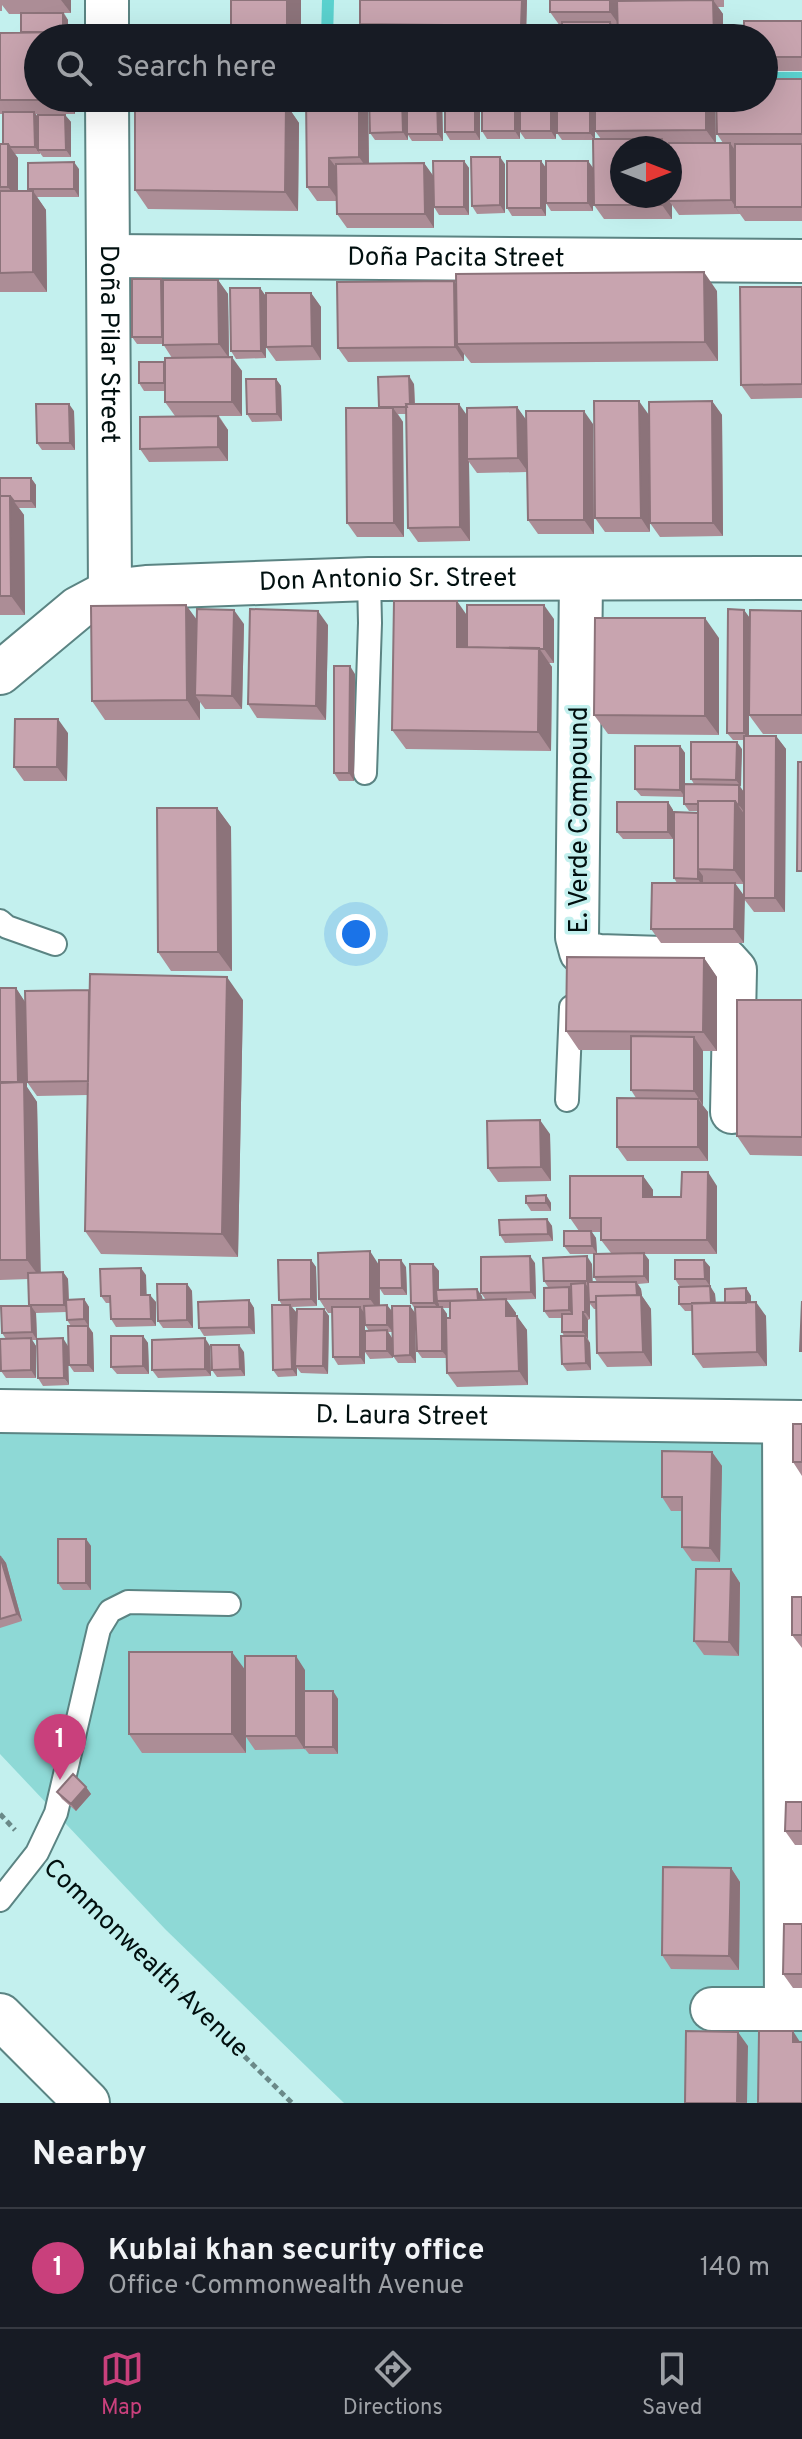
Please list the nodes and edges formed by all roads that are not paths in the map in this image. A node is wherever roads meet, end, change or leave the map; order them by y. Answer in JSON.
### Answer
{"nodes":[{"id":1,"x":107,"y":0,"type":"edge"},
{"id":2,"x":107,"y":24,"type":"edge"},
{"id":3,"x":107,"y":112,"type":"edge"},
{"id":4,"x":108,"y":256,"type":"junction"},
{"id":5,"x":802,"y":261,"type":"edge"},
{"id":6,"x":802,"y":578,"type":"edge"},
{"id":7,"x":369,"y":579,"type":"junction"},
{"id":8,"x":581,"y":580,"type":"junction"},
{"id":9,"x":110,"y":591,"type":"junction"},
{"id":10,"x":0,"y":673,"type":"edge"},
{"id":11,"x":365,"y":773,"type":"dead end"},
{"id":12,"x":0,"y":921,"type":"edge"},
{"id":13,"x":55,"y":944,"type":"dead end"},
{"id":14,"x":575,"y":968,"type":"junction"},
{"id":15,"x":567,"y":1100,"type":"dead end"},
{"id":16,"x":732,"y":1112,"type":"dead end"},
{"id":17,"x":0,"y":1411,"type":"edge"},
{"id":18,"x":793,"y":1422,"type":"edge"},
{"id":19,"x":229,"y":1604,"type":"dead end"},
{"id":20,"x":0,"y":1900,"type":"edge"},
{"id":21,"x":712,"y":2009,"type":"dead end"},
{"id":22,"x":794,"y":2009,"type":"edge"},
{"id":23,"x":0,"y":2016,"type":"edge"},
{"id":24,"x":87,"y":2103,"type":"edge"}],
"edges":[{"from":1,"to":2,"type":"street"},
{"from":3,"to":4,"type":"street","name":"Doña Pilar Street"},
{"from":4,"to":5,"type":"street","name":"Doña Pacita Street"},
{"from":4,"to":9,"type":"street","name":"Doña Pilar Street"},
{"from":6,"to":8,"type":"street","name":"Don Antonio Sr. Street"},
{"from":7,"to":8,"type":"street","name":"Don Antonio Sr. Street"},
{"from":7,"to":9,"type":"street","name":"Don Antonio Sr. Street"},
{"from":7,"to":11,"type":"lane"},
{"from":8,"to":14,"type":"street","name":"E. Verde Compound"},
{"from":9,"to":10,"type":"street","name":"Don Antonio Sr. Street"},
{"from":12,"to":13,"type":"lane"},
{"from":14,"to":15,"type":"lane"},
{"from":14,"to":16,"type":"street","name":"E. Verde Compound"},
{"from":17,"to":18,"type":"street","name":"D. Laura Street"},
{"from":18,"to":22,"type":"street"},
{"from":19,"to":20,"type":"lane"},
{"from":21,"to":22,"type":"street"},
{"from":23,"to":24,"type":"main road"}]}
